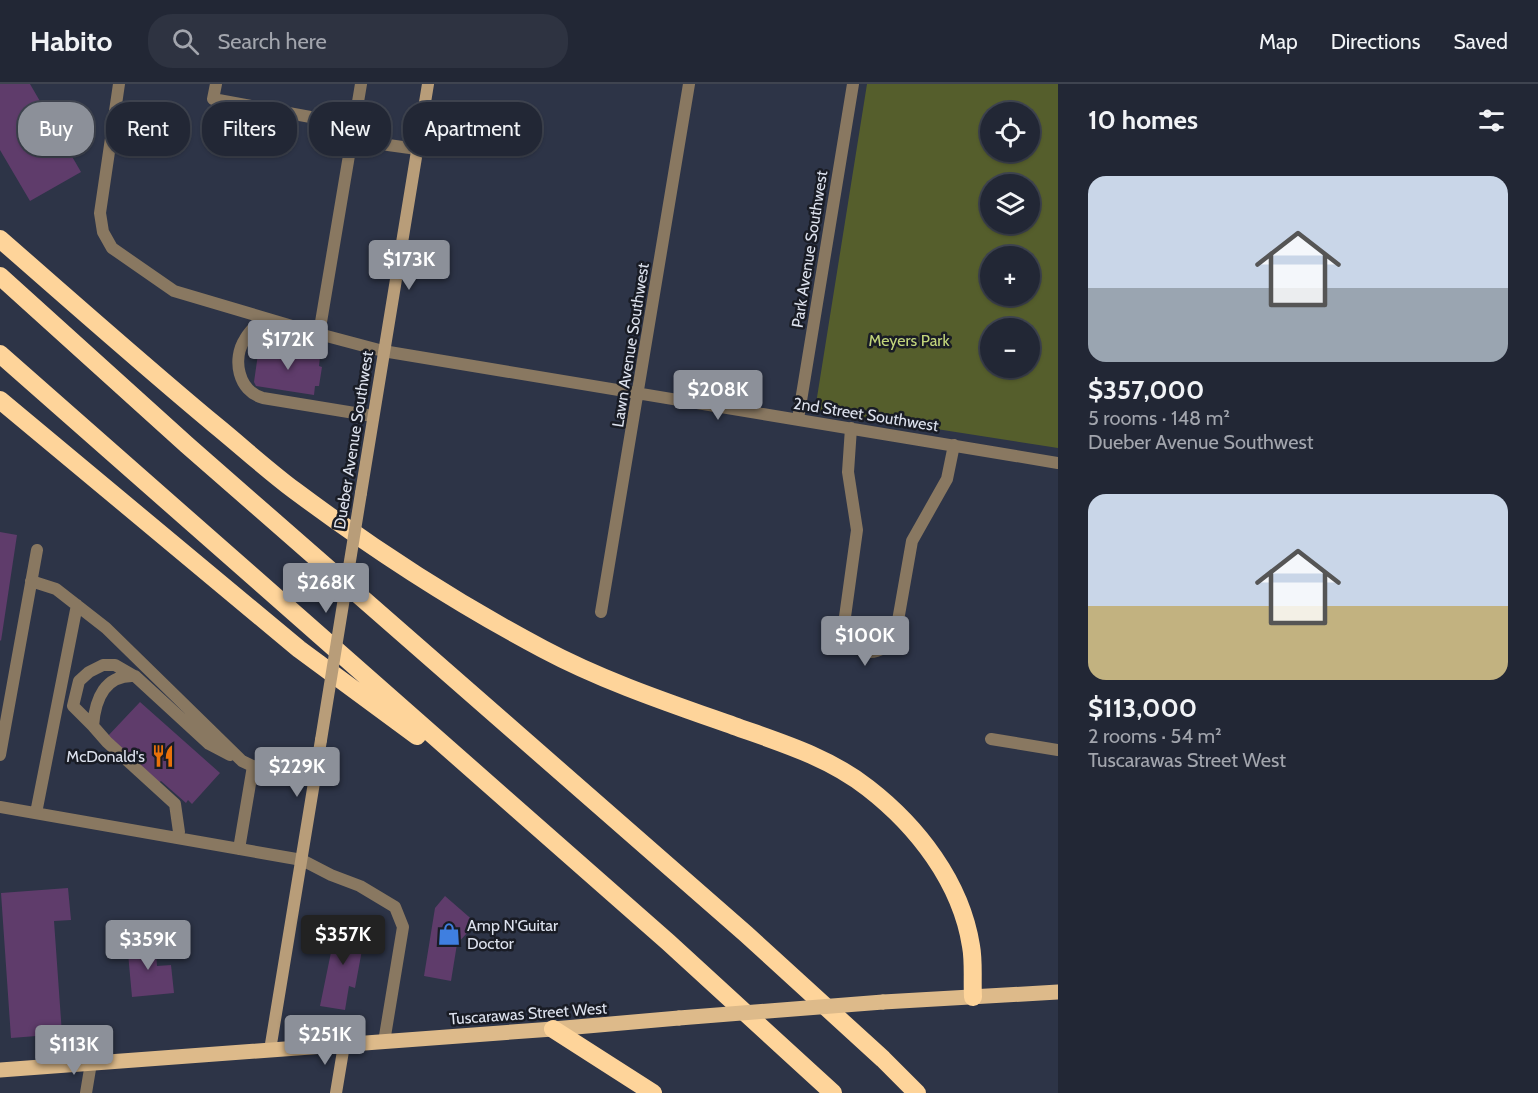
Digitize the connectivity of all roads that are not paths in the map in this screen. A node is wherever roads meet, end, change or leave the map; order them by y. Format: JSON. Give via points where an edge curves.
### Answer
{"nodes":[{"id":1,"x":119,"y":84,"type":"edge"},
{"id":2,"x":216,"y":84,"type":"edge"},
{"id":3,"x":360,"y":84,"type":"edge"},
{"id":4,"x":428,"y":84,"type":"edge"},
{"id":5,"x":689,"y":84,"type":"edge"},
{"id":6,"x":853,"y":84,"type":"edge"},
{"id":7,"x":357,"y":102,"type":"edge"},
{"id":8,"x":425,"y":102,"type":"edge"},
{"id":9,"x":309,"y":117,"type":"edge"},
{"id":10,"x":349,"y":156,"type":"edge"},
{"id":11,"x":416,"y":156,"type":"edge"},
{"id":12,"x":0,"y":239,"type":"edge"},
{"id":13,"x":0,"y":276,"type":"edge"},
{"id":14,"x":264,"y":318,"type":"junction"},
{"id":15,"x":319,"y":334,"type":"junction"},
{"id":16,"x":383,"y":351,"type":"junction"},
{"id":17,"x":0,"y":354,"type":"edge"},
{"id":18,"x":639,"y":393,"type":"junction"},
{"id":19,"x":0,"y":400,"type":"edge"},
{"id":20,"x":373,"y":416,"type":"junction"},
{"id":21,"x":798,"y":419,"type":"junction"},
{"id":22,"x":851,"y":428,"type":"junction"},
{"id":23,"x":954,"y":445,"type":"junction"},
{"id":24,"x":1058,"y":463,"type":"edge"},
{"id":25,"x":37,"y":550,"type":"dead end"},
{"id":26,"x":32,"y":581,"type":"junction"},
{"id":27,"x":77,"y":605,"type":"junction"},
{"id":28,"x":601,"y":612,"type":"dead end"},
{"id":29,"x":135,"y":676,"type":"junction"},
{"id":30,"x":93,"y":726,"type":"junction"},
{"id":31,"x":991,"y":739,"type":"dead end"},
{"id":32,"x":1058,"y":750,"type":"edge"},
{"id":33,"x":0,"y":755,"type":"edge"},
{"id":34,"x":248,"y":764,"type":"junction"},
{"id":35,"x":315,"y":778,"type":"junction"},
{"id":36,"x":510,"y":804,"type":"junction"},
{"id":37,"x":0,"y":807,"type":"edge"},
{"id":38,"x":36,"y":813,"type":"junction"},
{"id":39,"x":179,"y":832,"type":"dead end"},
{"id":40,"x":239,"y":849,"type":"junction"},
{"id":41,"x":302,"y":860,"type":"junction"},
{"id":42,"x":1058,"y":992,"type":"edge"},
{"id":43,"x":973,"y":997,"type":"junction"},
{"id":44,"x":553,"y":1029,"type":"junction"},
{"id":45,"x":384,"y":1042,"type":"junction"},
{"id":46,"x":344,"y":1045,"type":"junction"},
{"id":47,"x":270,"y":1050,"type":"junction"},
{"id":48,"x":91,"y":1063,"type":"junction"},
{"id":49,"x":0,"y":1070,"type":"edge"},
{"id":50,"x":86,"y":1093,"type":"edge"},
{"id":51,"x":336,"y":1093,"type":"edge"},
{"id":52,"x":653,"y":1093,"type":"edge"},
{"id":53,"x":833,"y":1093,"type":"edge"},
{"id":54,"x":917,"y":1093,"type":"edge"}],
"edges":[{"from":1,"to":14,"type":"street","name":"2nd Street Southwest","via":[[100,207],[108,243],[174,291]]},
{"from":2,"to":9,"type":"street","via":[[213,99]]},
{"from":3,"to":7,"type":"street"},
{"from":4,"to":8,"type":"street","name":"Dueber Avenue Southwest"},
{"from":5,"to":18,"type":"street","name":"Lawn Avenue Southwest"},
{"from":6,"to":21,"type":"street","name":"Park Avenue Southwest"},
{"from":10,"to":15,"type":"street"},
{"from":11,"to":16,"type":"street","name":"Dueber Avenue Southwest"},
{"from":12,"to":43,"type":"highway","via":[[292,489],[404,568],[547,651],[639,692],[795,748],[866,786],[923,842],[947,879],[962,909],[971,946]]},
{"from":13,"to":54,"type":"highway","via":[[205,461],[746,934]]},
{"from":14,"to":15,"type":"street","name":"2nd Street Southwest"},
{"from":14,"to":20,"type":"street","via":[[246,337],[238,356],[240,374],[249,391],[258,397]]},
{"from":15,"to":16,"type":"street","name":"2nd Street Southwest"},
{"from":16,"to":18,"type":"street","name":"2nd Street Southwest"},
{"from":16,"to":20,"type":"street","name":"Dueber Avenue Southwest"},
{"from":17,"to":36,"type":"highway"},
{"from":18,"to":21,"type":"street","name":"2nd Street Southwest"},
{"from":18,"to":28,"type":"street","name":"Lawn Avenue Southwest"},
{"from":19,"to":36,"type":"highway","via":[[299,649]]},
{"from":20,"to":35,"type":"street","name":"Dueber Avenue Southwest","bridge":true},
{"from":21,"to":22,"type":"street","name":"2nd Street Southwest"},
{"from":22,"to":23,"type":"street","name":"2nd Street Southwest"},
{"from":22,"to":23,"type":"street","via":[[848,472],[857,531],[844,624],[850,642],[866,652],[876,652],[892,642],[912,541],[947,479]]},
{"from":23,"to":24,"type":"street","name":"2nd Street Southwest"},
{"from":25,"to":26,"type":"street"},
{"from":26,"to":27,"type":"street","via":[[56,589]]},
{"from":26,"to":33,"type":"street"},
{"from":27,"to":34,"type":"street"},
{"from":27,"to":38,"type":"street"},
{"from":29,"to":30,"type":"street","via":[[109,682],[94,712]]},
{"from":29,"to":30,"type":"street","via":[[116,665],[104,665],[79,681],[73,706]]},
{"from":29,"to":34,"type":"street","via":[[209,744]]},
{"from":30,"to":39,"type":"street","via":[[175,804]]},
{"from":31,"to":32,"type":"street"},
{"from":34,"to":35,"type":"street","via":[[265,772]]},
{"from":34,"to":40,"type":"street"},
{"from":35,"to":41,"type":"street","name":"Dueber Avenue Southwest"},
{"from":36,"to":53,"type":"highway"},
{"from":37,"to":38,"type":"street"},
{"from":38,"to":40,"type":"street"},
{"from":40,"to":41,"type":"street"},
{"from":41,"to":45,"type":"street","via":[[395,907],[403,927]]},
{"from":41,"to":47,"type":"street","name":"Dueber Avenue Southwest"},
{"from":42,"to":43,"type":"main road","name":"Tuscarawas Street West"},
{"from":43,"to":44,"type":"main road","name":"Tuscarawas Street West","bridge":true},
{"from":44,"to":45,"type":"main road","name":"Tuscarawas Street West"},
{"from":44,"to":52,"type":"highway"},
{"from":45,"to":46,"type":"main road","name":"Tuscarawas Street West"},
{"from":46,"to":47,"type":"main road","name":"Tuscarawas Street West"},
{"from":46,"to":51,"type":"street"},
{"from":47,"to":48,"type":"main road","name":"Tuscarawas Street West"},
{"from":48,"to":49,"type":"main road","name":"Tuscarawas Street West"},
{"from":48,"to":50,"type":"street"}]}
